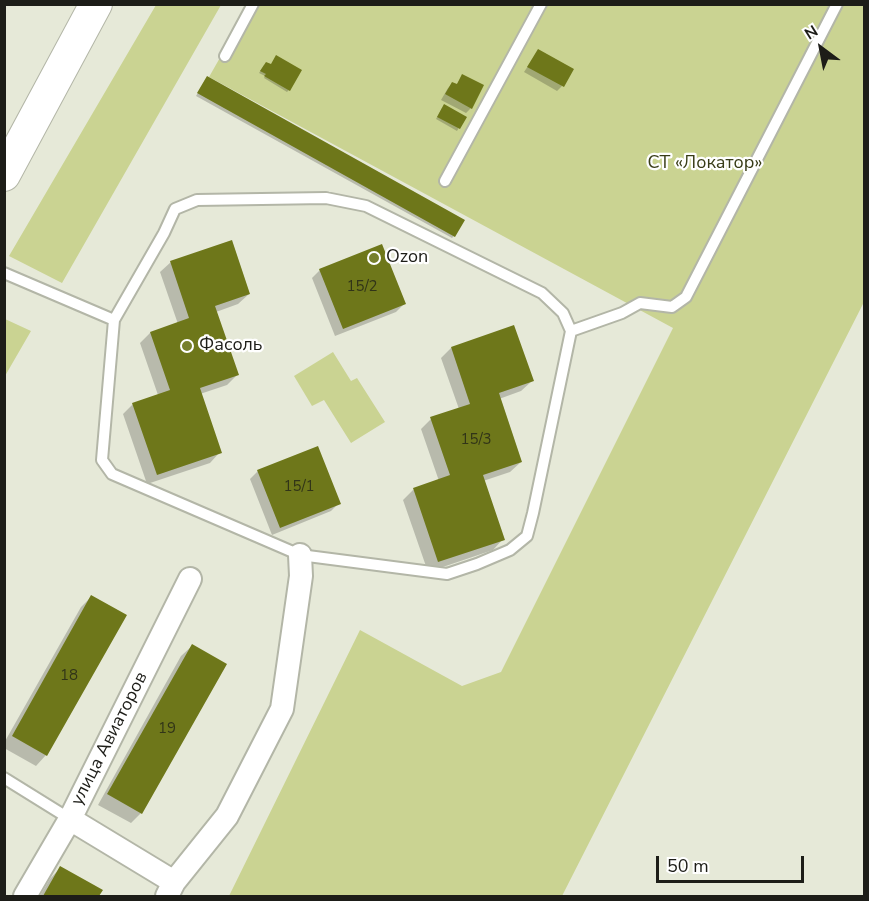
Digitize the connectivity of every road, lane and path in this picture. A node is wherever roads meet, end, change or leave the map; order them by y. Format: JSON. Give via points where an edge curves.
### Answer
{"nodes":[{"id":1,"x":96,"y":4,"type":"edge"},
{"id":2,"x":253,"y":4,"type":"edge"},
{"id":3,"x":541,"y":4,"type":"edge"},
{"id":4,"x":837,"y":4,"type":"edge"},
{"id":5,"x":225,"y":57,"type":"dead end"},
{"id":6,"x":4,"y":175,"type":"edge"},
{"id":7,"x":445,"y":181,"type":"dead end"},
{"id":8,"x":4,"y":273,"type":"edge"},
{"id":9,"x":114,"y":320,"type":"junction"},
{"id":10,"x":571,"y":331,"type":"junction"},
{"id":11,"x":300,"y":555,"type":"junction"},
{"id":12,"x":190,"y":579,"type":"dead end"},
{"id":13,"x":4,"y":778,"type":"edge"},
{"id":14,"x":70,"y":819,"type":"junction"},
{"id":15,"x":171,"y":889,"type":"edge"},
{"id":16,"x":25,"y":897,"type":"edge"}],
"edges":[{"from":1,"to":6,"type":"main road"},
{"from":2,"to":5,"type":"lane"},
{"from":3,"to":7,"type":"lane"},
{"from":4,"to":10,"type":"lane","via":[[686,297],[672,307],[640,303]]},
{"from":8,"to":9,"type":"lane"},
{"from":9,"to":10,"type":"lane","via":[[174,208],[197,200],[326,198],[366,206],[542,294],[563,313]]},
{"from":9,"to":11,"type":"lane","via":[[102,460],[112,474]]},
{"from":10,"to":11,"type":"lane","via":[[526,536],[510,550],[447,574]]},
{"from":11,"to":15,"type":"street","via":[[302,576],[282,709],[227,816]]},
{"from":12,"to":14,"type":"street","name":"улица Авиаторов"},
{"from":13,"to":14,"type":"lane"},
{"from":14,"to":15,"type":"street"},
{"from":14,"to":16,"type":"street","name":"улица Авиаторов"}]}
